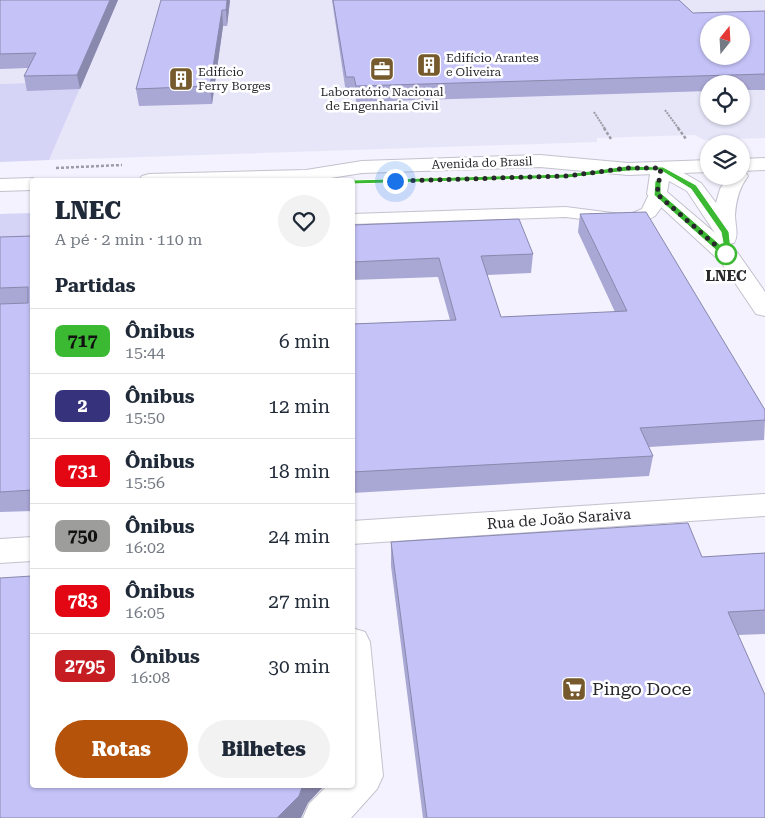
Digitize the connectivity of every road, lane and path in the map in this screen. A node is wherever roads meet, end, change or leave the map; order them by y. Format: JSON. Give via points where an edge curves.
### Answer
{"nodes":[{"id":1,"x":666,"y":110,"type":"dead end"},
{"id":2,"x":594,"y":112,"type":"dead end"},
{"id":3,"x":687,"y":141,"type":"dead end"},
{"id":4,"x":614,"y":144,"type":"dead end"},
{"id":5,"x":750,"y":165,"type":"edge"},
{"id":6,"x":765,"y":165,"type":"edge"},
{"id":7,"x":700,"y":166,"type":"edge"},
{"id":8,"x":628,"y":168,"type":"junction"},
{"id":9,"x":661,"y":168,"type":"junction"},
{"id":10,"x":750,"y":170,"type":"edge"},
{"id":11,"x":306,"y":178,"type":"edge"},
{"id":12,"x":355,"y":182,"type":"edge"},
{"id":13,"x":30,"y":184,"type":"edge"},
{"id":14,"x":0,"y":185,"type":"edge"},
{"id":15,"x":733,"y":185,"type":"edge"},
{"id":16,"x":657,"y":194,"type":"junction"},
{"id":17,"x":355,"y":219,"type":"edge"},
{"id":18,"x":725,"y":232,"type":"junction"},
{"id":19,"x":729,"y":257,"type":"junction"},
{"id":20,"x":765,"y":309,"type":"edge"},
{"id":21,"x":765,"y":505,"type":"edge"},
{"id":22,"x":355,"y":533,"type":"edge"},
{"id":23,"x":30,"y":549,"type":"edge"},
{"id":24,"x":0,"y":551,"type":"edge"},
{"id":25,"x":355,"y":679,"type":"edge"},
{"id":26,"x":355,"y":785,"type":"edge"},
{"id":27,"x":352,"y":788,"type":"edge"},
{"id":28,"x":324,"y":818,"type":"edge"}],
"edges":[{"from":1,"to":3,"type":"path"},
{"from":2,"to":4,"type":"path"},
{"from":5,"to":6,"type":"street"},
{"from":6,"to":10,"type":"street"},
{"from":7,"to":9,"type":"street","name":"Avenida do Brasil"},
{"from":8,"to":9,"type":"street","name":"Avenida do Brasil"},
{"from":8,"to":11,"type":"street","name":"Avenida do Brasil","via":[[540,161],[362,167]]},
{"from":8,"to":12,"type":"street","name":"Avenida do Brasil","via":[[567,176]]},
{"from":9,"to":16,"type":"street"},
{"from":9,"to":18,"type":"street","via":[[694,187]]},
{"from":13,"to":14,"type":"street"},
{"from":15,"to":18,"type":"street","via":[[729,191]]},
{"from":16,"to":17,"type":"lane","via":[[655,207],[650,212],[628,220],[566,212]]},
{"from":16,"to":19,"type":"street"},
{"from":18,"to":19,"type":"street"},
{"from":19,"to":20,"type":"street"},
{"from":21,"to":22,"type":"street","name":"Rua de João Saraiva"},
{"from":23,"to":24,"type":"street"},
{"from":25,"to":26,"type":"street","via":[[363,776]]},
{"from":27,"to":28,"type":"street"}]}
